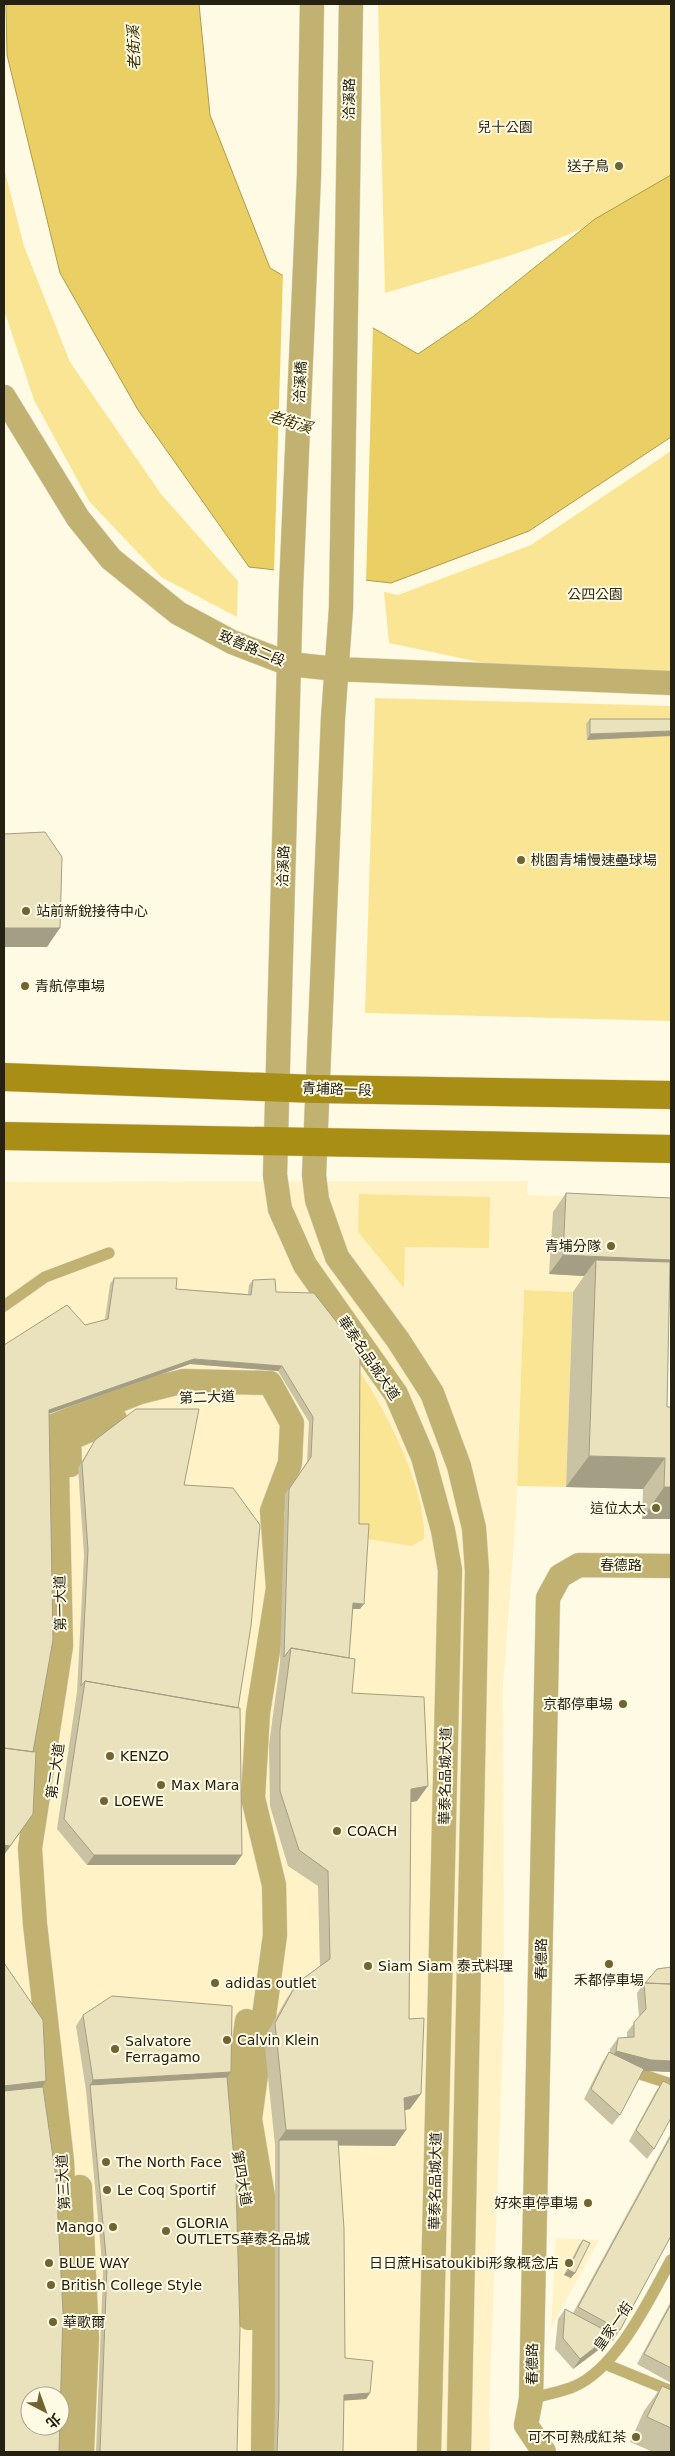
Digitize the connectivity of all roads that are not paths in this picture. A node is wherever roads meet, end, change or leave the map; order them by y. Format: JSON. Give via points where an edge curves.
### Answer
{"nodes":[{"id":1,"x":312,"y":4,"type":"edge"},
{"id":2,"x":351,"y":4,"type":"edge"},
{"id":3,"x":4,"y":397,"type":"edge"},
{"id":4,"x":291,"y":589,"type":"joint"},
{"id":5,"x":289,"y":664,"type":"junction"},
{"id":6,"x":336,"y":669,"type":"junction"},
{"id":7,"x":671,"y":683,"type":"edge"},
{"id":8,"x":4,"y":1076,"type":"edge"},
{"id":9,"x":277,"y":1087,"type":"junction"},
{"id":10,"x":316,"y":1089,"type":"junction"},
{"id":11,"x":671,"y":1095,"type":"edge"},
{"id":12,"x":4,"y":1136,"type":"edge"},
{"id":13,"x":275,"y":1142,"type":"junction"},
{"id":14,"x":315,"y":1143,"type":"junction"},
{"id":15,"x":671,"y":1149,"type":"edge"},
{"id":16,"x":109,"y":1253,"type":"dead end"},
{"id":17,"x":4,"y":1306,"type":"edge"},
{"id":18,"x":184,"y":1381,"type":"joint"},
{"id":19,"x":671,"y":1566,"type":"edge"},
{"id":20,"x":42,"y":1918,"type":"junction"},
{"id":21,"x":267,"y":1935,"type":"junction"},
{"id":22,"x":626,"y":2070,"type":"edge"},
{"id":23,"x":671,"y":2084,"type":"edge"},
{"id":24,"x":671,"y":2260,"type":"edge"},
{"id":25,"x":605,"y":2364,"type":"junction"},
{"id":26,"x":671,"y":2391,"type":"edge"},
{"id":27,"x":531,"y":2399,"type":"junction"},
{"id":28,"x":66,"y":2452,"type":"edge"},
{"id":29,"x":82,"y":2452,"type":"edge"},
{"id":30,"x":248,"y":2452,"type":"edge"},
{"id":31,"x":263,"y":2452,"type":"edge"},
{"id":32,"x":429,"y":2452,"type":"edge"},
{"id":33,"x":459,"y":2452,"type":"edge"},
{"id":34,"x":544,"y":2452,"type":"edge"}],
"edges":[{"from":1,"to":4,"type":"street","name":"洽溪橋","via":[[309,175]]},
{"from":2,"to":6,"type":"street","name":"洽溪路","via":[[341,608]]},
{"from":3,"to":5,"type":"street","name":"致善路二段","via":[[78,518],[111,559],[178,613],[232,642]]},
{"from":4,"to":5,"type":"street","name":"洽溪路"},
{"from":5,"to":6,"type":"street","name":"致善路二段"},
{"from":5,"to":9,"type":"street","name":"洽溪路"},
{"from":6,"to":7,"type":"street","name":"致善路二段"},
{"from":6,"to":10,"type":"street"},
{"from":8,"to":9,"type":"main road","name":"青埔路一段"},
{"from":9,"to":10,"type":"main road","name":"青埔路一段"},
{"from":9,"to":13,"type":"street","name":"洽溪路"},
{"from":10,"to":11,"type":"main road","name":"青埔路一段"},
{"from":10,"to":14,"type":"street"},
{"from":12,"to":13,"type":"main road"},
{"from":13,"to":14,"type":"main road"},
{"from":13,"to":32,"type":"street","name":"華泰名品城大道","via":[[280,1209],[304,1265],[396,1394],[423,1457],[450,1570]]},
{"from":14,"to":15,"type":"main road"},
{"from":14,"to":33,"type":"street","name":"華泰名品城大道","via":[[317,1200],[337,1257],[432,1393],[460,1466],[474,1528],[477,1571]]},
{"from":16,"to":17,"type":"lane","via":[[45,1276]]},
{"from":18,"to":20,"type":"street","name":"第一大道","via":[[140,1392],[56,1425],[60,1646],[30,1848]]},
{"from":18,"to":21,"type":"street","name":"第二大道","via":[[270,1383],[292,1423],[290,1463],[272,1511],[278,1588],[258,1712],[253,1798],[273,1880]]},
{"from":19,"to":27,"type":"street","name":"春德路","via":[[579,1565],[560,1576],[548,1598]]},
{"from":20,"to":21,"type":"street","name":"第二大道","via":[[45,1835],[74,1638],[69,1439],[143,1407],[182,1395],[261,1397],[277,1427],[275,1458],[259,1512],[265,1592],[245,1717],[241,1803]]},
{"from":20,"to":28,"type":"street","name":"第三大道","via":[[62,2161],[70,2336]]},
{"from":20,"to":29,"type":"street","name":"第三大道","via":[[60,2001],[78,2157],[87,2338]]},
{"from":21,"to":30,"type":"street","name":"第四大道","via":[[232,2123],[249,2217]]},
{"from":21,"to":31,"type":"street","name":"第四大道","via":[[250,2119],[266,2214]]},
{"from":22,"to":23,"type":"lane"},
{"from":24,"to":25,"type":"lane","name":"皇家一街","via":[[638,2319]]},
{"from":25,"to":26,"type":"lane"},
{"from":25,"to":27,"type":"lane","name":"皇家一街","via":[[576,2386]]},
{"from":27,"to":34,"type":"street","name":"春德路","via":[[526,2425]]}]}
